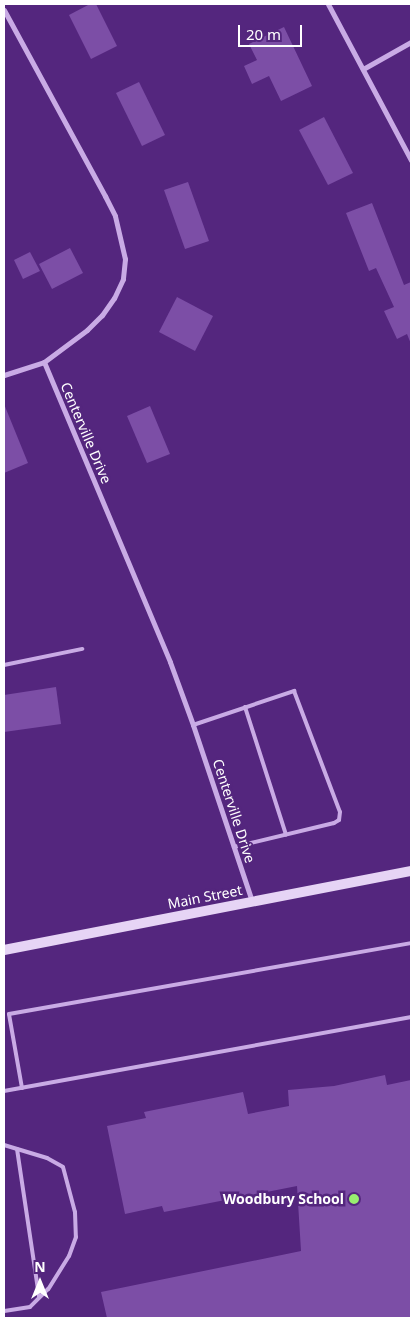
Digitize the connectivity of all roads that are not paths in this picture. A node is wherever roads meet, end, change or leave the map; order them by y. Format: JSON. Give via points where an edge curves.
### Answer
{"nodes":[{"id":1,"x":328,"y":4,"type":"edge"},
{"id":2,"x":4,"y":10,"type":"edge"},
{"id":3,"x":411,"y":42,"type":"edge"},
{"id":4,"x":363,"y":69,"type":"junction"},
{"id":5,"x":411,"y":160,"type":"edge"},
{"id":6,"x":44,"y":362,"type":"junction"},
{"id":7,"x":4,"y":376,"type":"edge"},
{"id":8,"x":82,"y":649,"type":"dead end"},
{"id":9,"x":4,"y":664,"type":"edge"},
{"id":10,"x":245,"y":708,"type":"junction"},
{"id":11,"x":193,"y":725,"type":"junction"},
{"id":12,"x":286,"y":835,"type":"junction"},
{"id":13,"x":234,"y":847,"type":"junction"},
{"id":14,"x":411,"y":872,"type":"edge"},
{"id":15,"x":252,"y":901,"type":"junction"},
{"id":16,"x":411,"y":942,"type":"edge"},
{"id":17,"x":4,"y":950,"type":"edge"},
{"id":18,"x":411,"y":1018,"type":"edge"},
{"id":19,"x":22,"y":1088,"type":"junction"},
{"id":20,"x":4,"y":1092,"type":"edge"},
{"id":21,"x":4,"y":1145,"type":"edge"},
{"id":22,"x":17,"y":1149,"type":"junction"},
{"id":23,"x":39,"y":1297,"type":"junction"},
{"id":24,"x":4,"y":1311,"type":"edge"}],
"edges":[{"from":1,"to":4,"type":"street"},
{"from":2,"to":6,"type":"street","via":[[115,216],[125,259],[122,278],[106,309],[87,330]]},
{"from":3,"to":4,"type":"street"},
{"from":4,"to":5,"type":"street"},
{"from":6,"to":7,"type":"street"},
{"from":6,"to":11,"type":"street","name":"Centerville Drive"},
{"from":8,"to":9,"type":"lane"},
{"from":10,"to":11,"type":"lane"},
{"from":10,"to":12,"type":"lane"},
{"from":10,"to":12,"type":"lane","via":[[294,691],[340,812],[339,820],[334,823]]},
{"from":11,"to":13,"type":"street","name":"Centerville Drive"},
{"from":12,"to":13,"type":"lane"},
{"from":13,"to":15,"type":"street","name":"Centerville Drive"},
{"from":14,"to":15,"type":"main road","name":"Main Street"},
{"from":15,"to":17,"type":"main road","name":"Main Street"},
{"from":16,"to":19,"type":"lane","via":[[9,1014]]},
{"from":18,"to":19,"type":"lane"},
{"from":19,"to":20,"type":"lane"},
{"from":21,"to":22,"type":"lane"},
{"from":22,"to":23,"type":"lane"},
{"from":22,"to":23,"type":"lane","via":[[47,1158],[63,1167],[75,1212],[76,1237],[69,1256],[48,1289]]},
{"from":23,"to":24,"type":"lane","via":[[30,1307]]}]}
